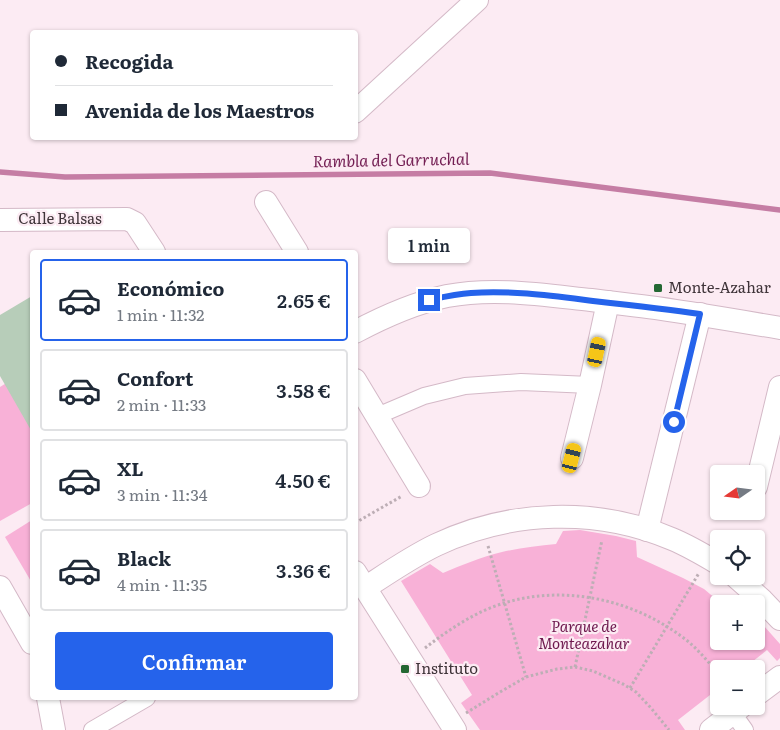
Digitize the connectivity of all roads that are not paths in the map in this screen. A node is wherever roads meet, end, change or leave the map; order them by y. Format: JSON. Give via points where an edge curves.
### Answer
{"nodes":[{"id":1,"x":477,"y":0,"type":"edge"},
{"id":2,"x":358,"y":109,"type":"edge"},
{"id":3,"x":266,"y":202,"type":"dead end"},
{"id":4,"x":0,"y":220,"type":"edge"},
{"id":5,"x":153,"y":250,"type":"edge"},
{"id":6,"x":296,"y":250,"type":"edge"},
{"id":7,"x":608,"y":302,"type":"junction"},
{"id":8,"x":700,"y":314,"type":"junction"},
{"id":9,"x":780,"y":328,"type":"edge"},
{"id":10,"x":358,"y":330,"type":"edge"},
{"id":11,"x":358,"y":385,"type":"edge"},
{"id":12,"x":590,"y":386,"type":"junction"},
{"id":13,"x":780,"y":387,"type":"edge"},
{"id":14,"x":377,"y":416,"type":"junction"},
{"id":15,"x":774,"y":437,"type":"edge"},
{"id":16,"x":572,"y":458,"type":"dead end"},
{"id":17,"x":764,"y":465,"type":"edge"},
{"id":18,"x":419,"y":486,"type":"road end"},
{"id":19,"x":647,"y":530,"type":"junction"},
{"id":20,"x":710,"y":559,"type":"edge"},
{"id":21,"x":358,"y":577,"type":"edge"},
{"id":22,"x":745,"y":585,"type":"edge"},
{"id":23,"x":0,"y":587,"type":"edge"},
{"id":24,"x":780,"y":619,"type":"edge"},
{"id":25,"x":30,"y":640,"type":"edge"},
{"id":26,"x":780,"y":676,"type":"edge"},
{"id":27,"x":765,"y":688,"type":"edge"},
{"id":28,"x":48,"y":700,"type":"edge"},
{"id":29,"x":144,"y":700,"type":"edge"},
{"id":30,"x":740,"y":716,"type":"edge"},
{"id":31,"x":453,"y":728,"type":"edge"},
{"id":32,"x":54,"y":730,"type":"edge"},
{"id":33,"x":92,"y":730,"type":"edge"},
{"id":34,"x":711,"y":730,"type":"edge"}],
"edges":[{"from":1,"to":2,"type":"street"},
{"from":3,"to":6,"type":"street"},
{"from":4,"to":5,"type":"street","name":"Calle Balsas","via":[[128,219],[135,223]]},
{"from":7,"to":8,"type":"street"},
{"from":7,"to":10,"type":"street","via":[[514,293],[470,293],[411,306]]},
{"from":7,"to":12,"type":"street"},
{"from":8,"to":9,"type":"street"},
{"from":8,"to":19,"type":"street"},
{"from":11,"to":14,"type":"street"},
{"from":12,"to":14,"type":"street","via":[[520,382],[465,386],[424,396]]},
{"from":12,"to":16,"type":"street"},
{"from":13,"to":15,"type":"street"},
{"from":14,"to":18,"type":"street"},
{"from":15,"to":17,"type":"street"},
{"from":19,"to":20,"type":"street"},
{"from":19,"to":21,"type":"street","via":[[594,518],[567,516],[513,520],[460,535],[412,558]]},
{"from":21,"to":31,"type":"street"},
{"from":22,"to":24,"type":"street"},
{"from":23,"to":25,"type":"street"},
{"from":26,"to":27,"type":"street"},
{"from":28,"to":32,"type":"street"},
{"from":29,"to":33,"type":"street"},
{"from":30,"to":34,"type":"street"}]}
